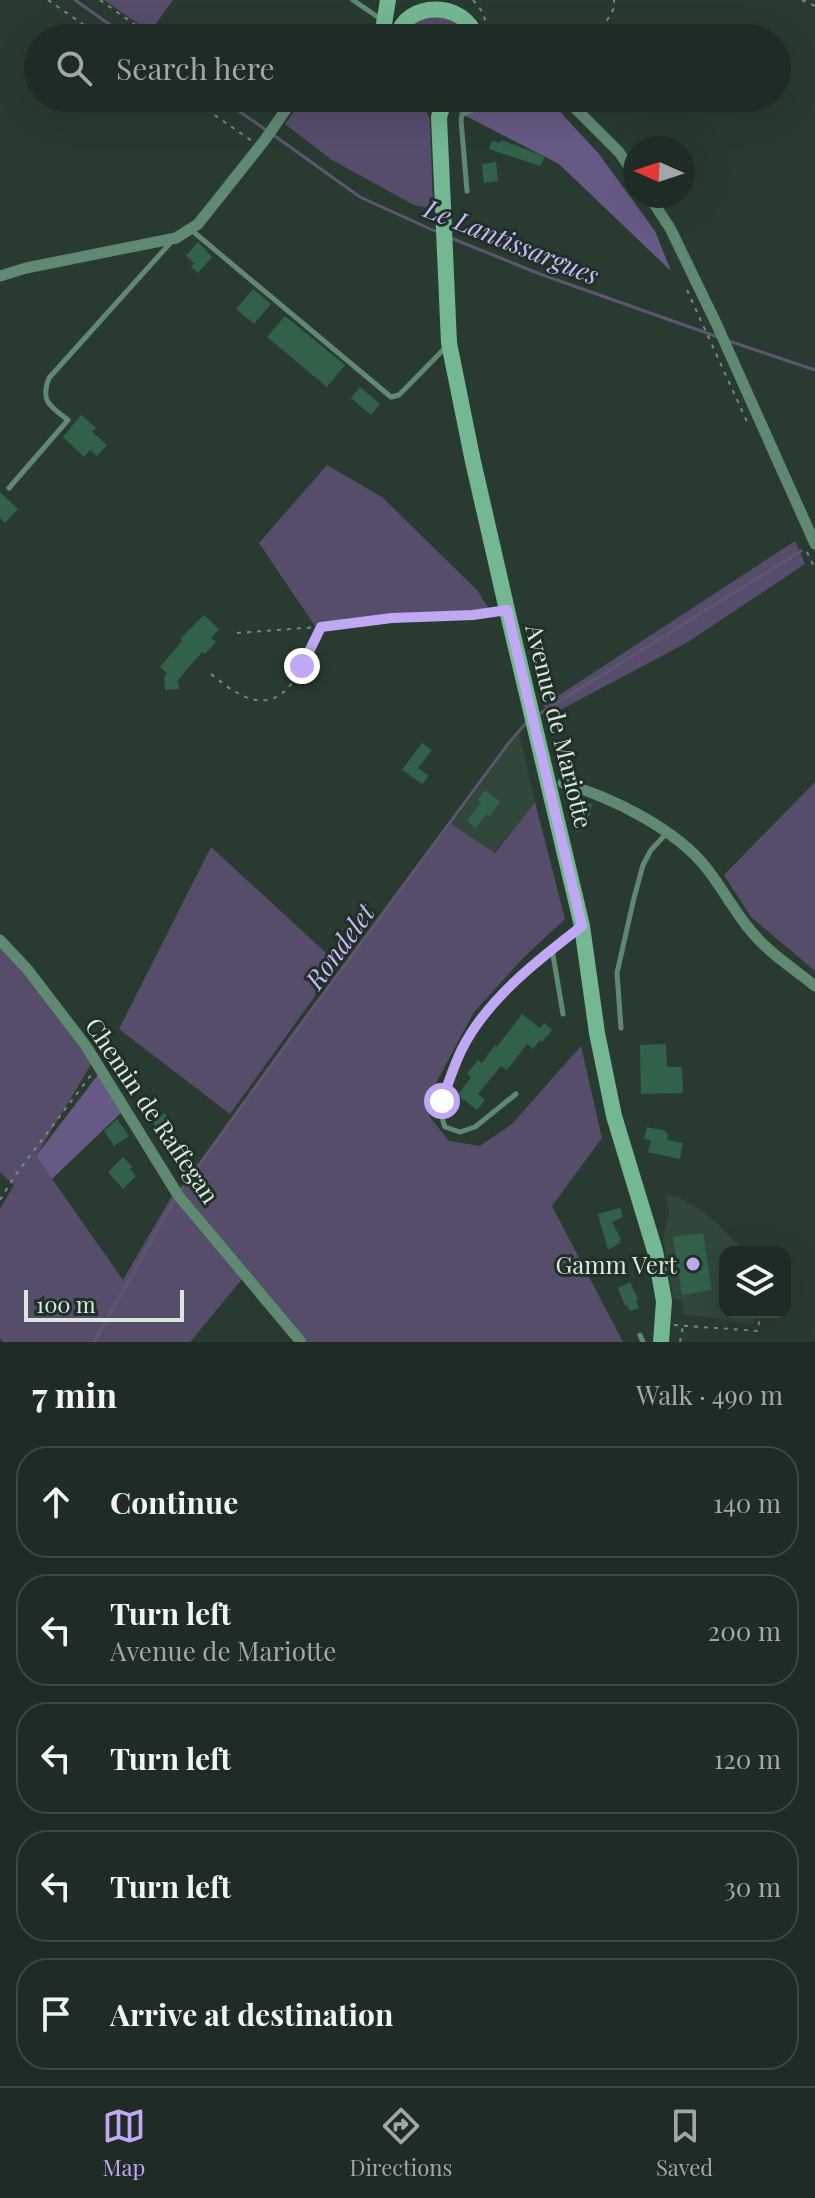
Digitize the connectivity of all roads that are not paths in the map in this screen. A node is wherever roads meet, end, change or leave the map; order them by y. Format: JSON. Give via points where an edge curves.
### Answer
{"nodes":[{"id":1,"x":353,"y":0,"type":"edge"},
{"id":2,"x":389,"y":2,"type":"edge"},
{"id":3,"x":461,"y":2,"type":"edge"},
{"id":4,"x":422,"y":4,"type":"edge"},
{"id":5,"x":380,"y":24,"type":"edge"},
{"id":6,"x":389,"y":24,"type":"edge"},
{"id":7,"x":400,"y":24,"type":"edge"},
{"id":8,"x":473,"y":24,"type":"edge"},
{"id":9,"x":284,"y":112,"type":"edge"},
{"id":10,"x":437,"y":112,"type":"edge"},
{"id":11,"x":441,"y":112,"type":"edge"},
{"id":12,"x":466,"y":112,"type":"edge"},
{"id":13,"x":579,"y":112,"type":"edge"},
{"id":14,"x":439,"y":117,"type":"junction"},
{"id":15,"x":623,"y":158,"type":"edge"},
{"id":16,"x":467,"y":191,"type":"dead end"},
{"id":17,"x":657,"y":208,"type":"edge"},
{"id":18,"x":190,"y":229,"type":"junction"},
{"id":19,"x":176,"y":238,"type":"junction"},
{"id":20,"x":0,"y":276,"type":"edge"},
{"id":21,"x":449,"y":343,"type":"junction"},
{"id":22,"x":9,"y":488,"type":"dead end"},
{"id":23,"x":815,"y":544,"type":"edge"},
{"id":24,"x":563,"y":783,"type":"dead end"},
{"id":25,"x":666,"y":833,"type":"junction"},
{"id":26,"x":582,"y":926,"type":"junction"},
{"id":27,"x":0,"y":940,"type":"edge"},
{"id":28,"x":552,"y":948,"type":"junction"},
{"id":29,"x":815,"y":986,"type":"edge"},
{"id":30,"x":563,"y":1014,"type":"dead end"},
{"id":31,"x":621,"y":1028,"type":"dead end"},
{"id":32,"x":516,"y":1094,"type":"dead end"},
{"id":33,"x":640,"y":1335,"type":"dead end"},
{"id":34,"x":301,"y":1342,"type":"edge"},
{"id":35,"x":643,"y":1342,"type":"edge"},
{"id":36,"x":661,"y":1342,"type":"edge"}],
"edges":[{"from":1,"to":5,"type":"lane"},
{"from":2,"to":4,"type":"main road"},
{"from":2,"to":6,"type":"main road"},
{"from":3,"to":4,"type":"main road"},
{"from":3,"to":8,"type":"main road"},
{"from":4,"to":7,"type":"main road"},
{"from":9,"to":18,"type":"street"},
{"from":10,"to":14,"type":"main road","name":"Avenue de Mariotte"},
{"from":11,"to":14,"type":"main road","name":"Avenue de Mariotte"},
{"from":12,"to":16,"type":"lane","via":[[461,120]]},
{"from":13,"to":15,"type":"street"},
{"from":14,"to":21,"type":"main road","name":"Avenue de Mariotte"},
{"from":17,"to":23,"type":"street","via":[[716,323]]},
{"from":18,"to":19,"type":"street"},
{"from":18,"to":21,"type":"lane","via":[[391,397]]},
{"from":19,"to":20,"type":"street"},
{"from":19,"to":22,"type":"lane","via":[[49,378],[44,391],[48,404],[68,420]]},
{"from":21,"to":26,"type":"main road","name":"Avenue de Mariotte"},
{"from":24,"to":25,"type":"street","via":[[629,810]]},
{"from":25,"to":29,"type":"street","via":[[707,868],[764,945]]},
{"from":25,"to":31,"type":"lane","via":[[643,865],[634,898],[617,973]]},
{"from":26,"to":28,"type":"lane"},
{"from":26,"to":36,"type":"main road","name":"Avenue de Mariotte","via":[[614,1116],[660,1273]]},
{"from":27,"to":34,"type":"street","name":"Chemin de Raffegan","via":[[86,1046],[178,1195]]},
{"from":28,"to":30,"type":"lane"},
{"from":28,"to":32,"type":"lane","via":[[513,983],[463,1048],[440,1116],[445,1127],[460,1132],[475,1127]]},
{"from":33,"to":35,"type":"lane"}]}
